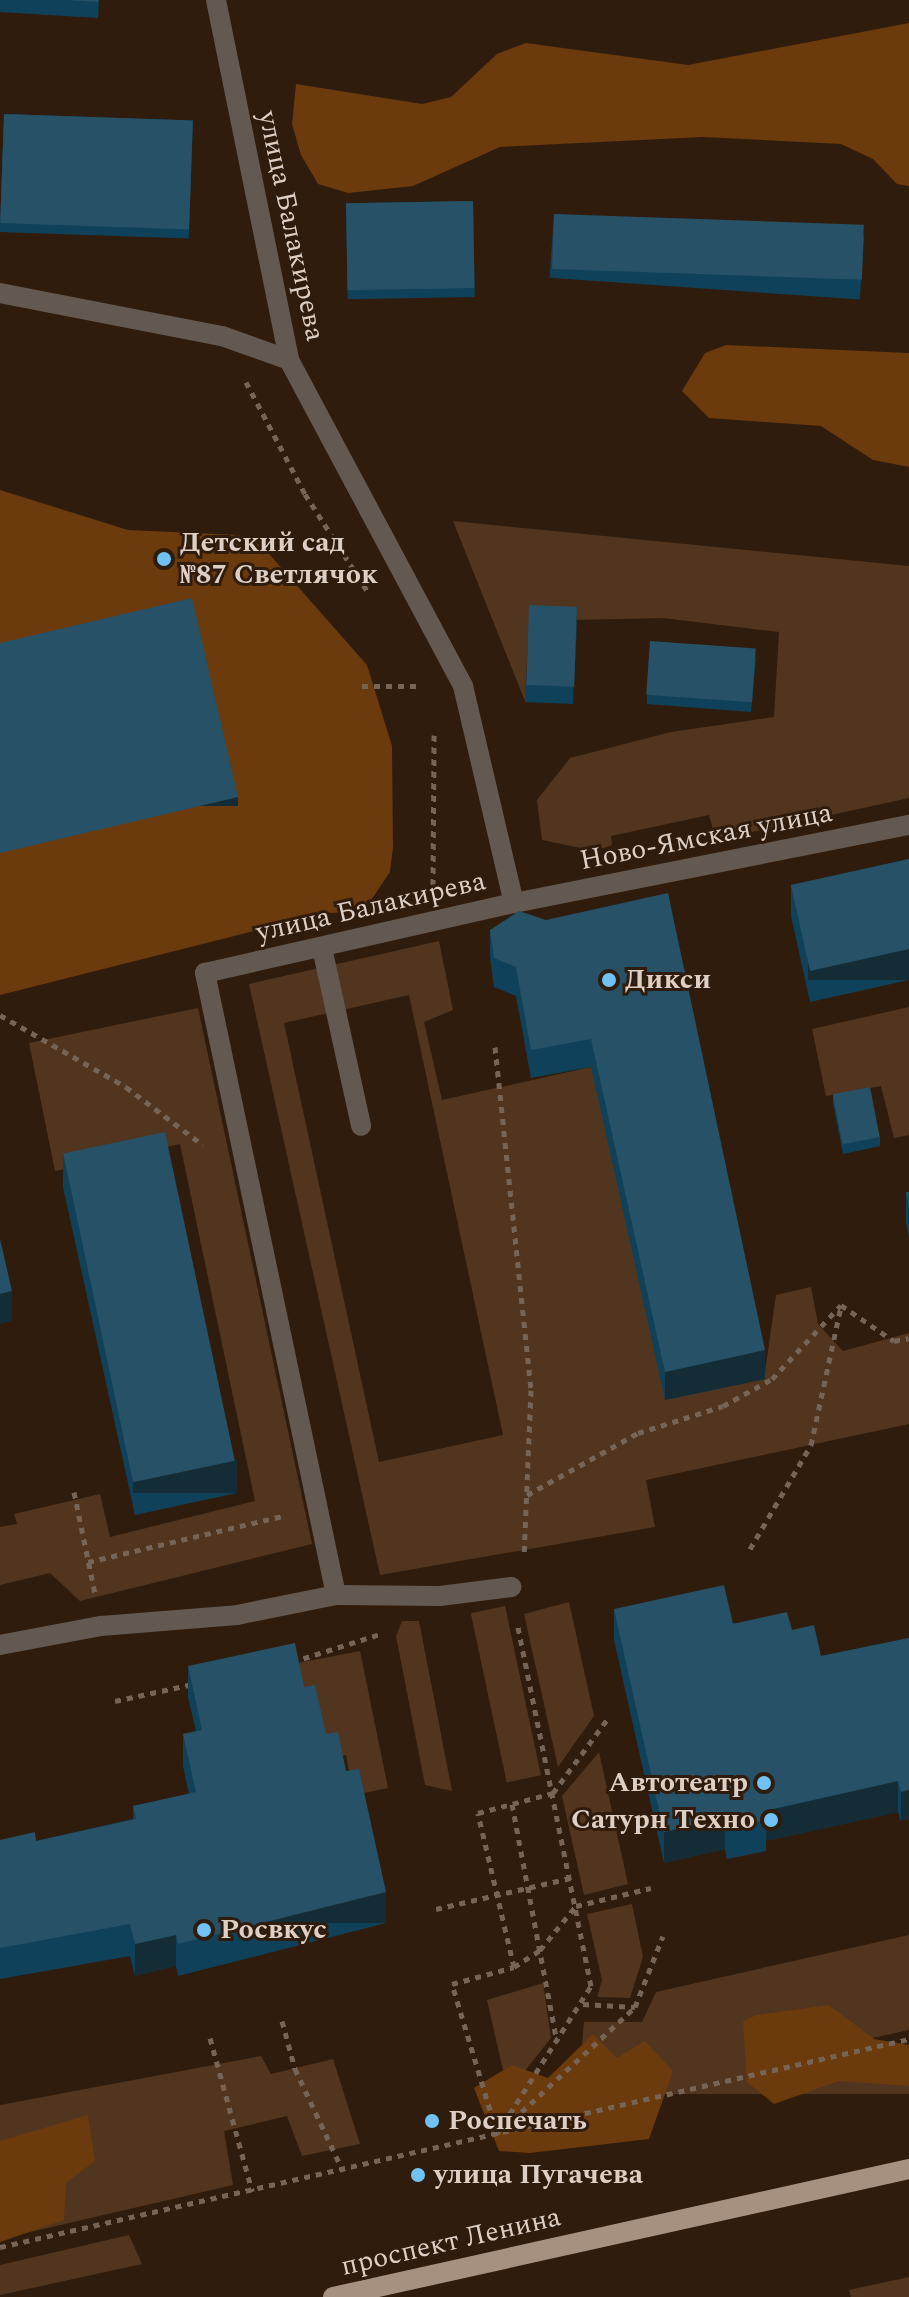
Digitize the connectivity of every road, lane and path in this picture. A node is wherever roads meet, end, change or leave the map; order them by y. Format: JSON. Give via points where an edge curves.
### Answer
{"nodes":[{"id":1,"x":216,"y":0,"type":"edge"},
{"id":2,"x":0,"y":293,"type":"edge"},
{"id":3,"x":289,"y":360,"type":"junction"},
{"id":4,"x":362,"y":686,"type":"dead end"},
{"id":5,"x":463,"y":686,"type":"junction"},
{"id":6,"x":909,"y":825,"type":"edge"},
{"id":7,"x":514,"y":903,"type":"junction"},
{"id":8,"x":322,"y":948,"type":"junction"},
{"id":9,"x":0,"y":1015,"type":"edge"},
{"id":10,"x":495,"y":1047,"type":"dead end"},
{"id":11,"x":361,"y":1126,"type":"dead end"},
{"id":12,"x":249,"y":1179,"type":"junction"},
{"id":13,"x":841,"y":1305,"type":"junction"},
{"id":14,"x":909,"y":1338,"type":"edge"},
{"id":15,"x":74,"y":1492,"type":"dead end"},
{"id":16,"x":526,"y":1496,"type":"junction"},
{"id":17,"x":318,"y":1508,"type":"junction"},
{"id":18,"x":750,"y":1549,"type":"dead end"},
{"id":19,"x":88,"y":1562,"type":"junction"},
{"id":20,"x":511,"y":1587,"type":"joint"},
{"id":21,"x":336,"y":1595,"type":"junction"},
{"id":22,"x":101,"y":1626,"type":"junction"},
{"id":23,"x":518,"y":1626,"type":"dead end"},
{"id":24,"x":380,"y":1634,"type":"dead end"},
{"id":25,"x":0,"y":1645,"type":"edge"},
{"id":26,"x":285,"y":1664,"type":"edge"},
{"id":27,"x":208,"y":1681,"type":"edge"},
{"id":28,"x":115,"y":1701,"type":"dead end"},
{"id":29,"x":609,"y":1717,"type":"dead end"},
{"id":30,"x":553,"y":1793,"type":"junction"},
{"id":31,"x":512,"y":1804,"type":"junction"},
{"id":32,"x":570,"y":1878,"type":"junction"},
{"id":33,"x":528,"y":1887,"type":"junction"},
{"id":34,"x":651,"y":1888,"type":"dead end"},
{"id":35,"x":497,"y":1894,"type":"junction"},
{"id":36,"x":576,"y":1906,"type":"junction"},
{"id":37,"x":436,"y":1909,"type":"dead end"},
{"id":38,"x":663,"y":1936,"type":"dead end"},
{"id":39,"x":540,"y":1950,"type":"junction"},
{"id":40,"x":514,"y":1967,"type":"junction"},
{"id":41,"x":583,"y":2004,"type":"junction"},
{"id":42,"x":635,"y":2007,"type":"junction"},
{"id":43,"x":282,"y":2021,"type":"dead end"},
{"id":44,"x":210,"y":2038,"type":"dead end"},
{"id":45,"x":909,"y":2039,"type":"edge"},
{"id":46,"x":557,"y":2042,"type":"junction"},
{"id":47,"x":497,"y":2134,"type":"junction"},
{"id":48,"x":909,"y":2169,"type":"edge"},
{"id":49,"x":343,"y":2171,"type":"junction"},
{"id":50,"x":252,"y":2191,"type":"junction"},
{"id":51,"x":0,"y":2247,"type":"edge"},
{"id":52,"x":333,"y":2297,"type":"edge"}],
"edges":[{"from":1,"to":3,"type":"street","name":"улица Балакирева"},
{"from":2,"to":3,"type":"street","via":[[222,336]]},
{"from":3,"to":5,"type":"street","name":"улица Балакирева"},
{"from":4,"to":5,"type":"path"},
{"from":5,"to":7,"type":"street","name":"улица Балакирева"},
{"from":6,"to":7,"type":"street","name":"Ново-Ямская улица"},
{"from":7,"to":8,"type":"street","name":"улица Балакирева"},
{"from":8,"to":11,"type":"street"},
{"from":8,"to":12,"type":"street","name":"улица Балакирева","via":[[205,973]]},
{"from":9,"to":12,"type":"path","via":[[126,1087]]},
{"from":10,"to":16,"type":"path","via":[[531,1390]]},
{"from":12,"to":17,"type":"street","name":"улица Балакирева"},
{"from":13,"to":14,"type":"path","via":[[894,1341]]},
{"from":13,"to":16,"type":"path","via":[[772,1379],[723,1406],[638,1433]]},
{"from":13,"to":18,"type":"path","via":[[811,1445]]},
{"from":15,"to":19,"type":"path"},
{"from":16,"to":20,"type":"path","via":[[523,1564]]},
{"from":17,"to":19,"type":"path"},
{"from":17,"to":21,"type":"street","name":"улица Балакирева"},
{"from":19,"to":22,"type":"path"},
{"from":20,"to":21,"type":"street","via":[[440,1596]]},
{"from":21,"to":22,"type":"street","via":[[237,1615]]},
{"from":22,"to":25,"type":"street"},
{"from":23,"to":30,"type":"path"},
{"from":24,"to":26,"type":"path"},
{"from":27,"to":28,"type":"path"},
{"from":29,"to":30,"type":"path"},
{"from":30,"to":31,"type":"path"},
{"from":30,"to":32,"type":"path"},
{"from":31,"to":33,"type":"path"},
{"from":31,"to":35,"type":"path","via":[[478,1813]]},
{"from":32,"to":33,"type":"path"},
{"from":32,"to":36,"type":"path"},
{"from":33,"to":35,"type":"path"},
{"from":33,"to":39,"type":"path"},
{"from":34,"to":36,"type":"path"},
{"from":35,"to":37,"type":"path"},
{"from":35,"to":40,"type":"path"},
{"from":36,"to":39,"type":"path"},
{"from":36,"to":41,"type":"path","via":[[591,1986]]},
{"from":38,"to":42,"type":"path"},
{"from":39,"to":40,"type":"path"},
{"from":39,"to":46,"type":"path"},
{"from":40,"to":47,"type":"path","via":[[452,1984]]},
{"from":41,"to":42,"type":"path"},
{"from":41,"to":46,"type":"path"},
{"from":42,"to":47,"type":"path"},
{"from":43,"to":49,"type":"path","via":[[295,2069]]},
{"from":44,"to":50,"type":"path"},
{"from":45,"to":47,"type":"path"},
{"from":46,"to":47,"type":"path"},
{"from":47,"to":49,"type":"path"},
{"from":48,"to":52,"type":"main road","name":"проспект Ленина"},
{"from":49,"to":50,"type":"path"},
{"from":50,"to":51,"type":"path"}]}
